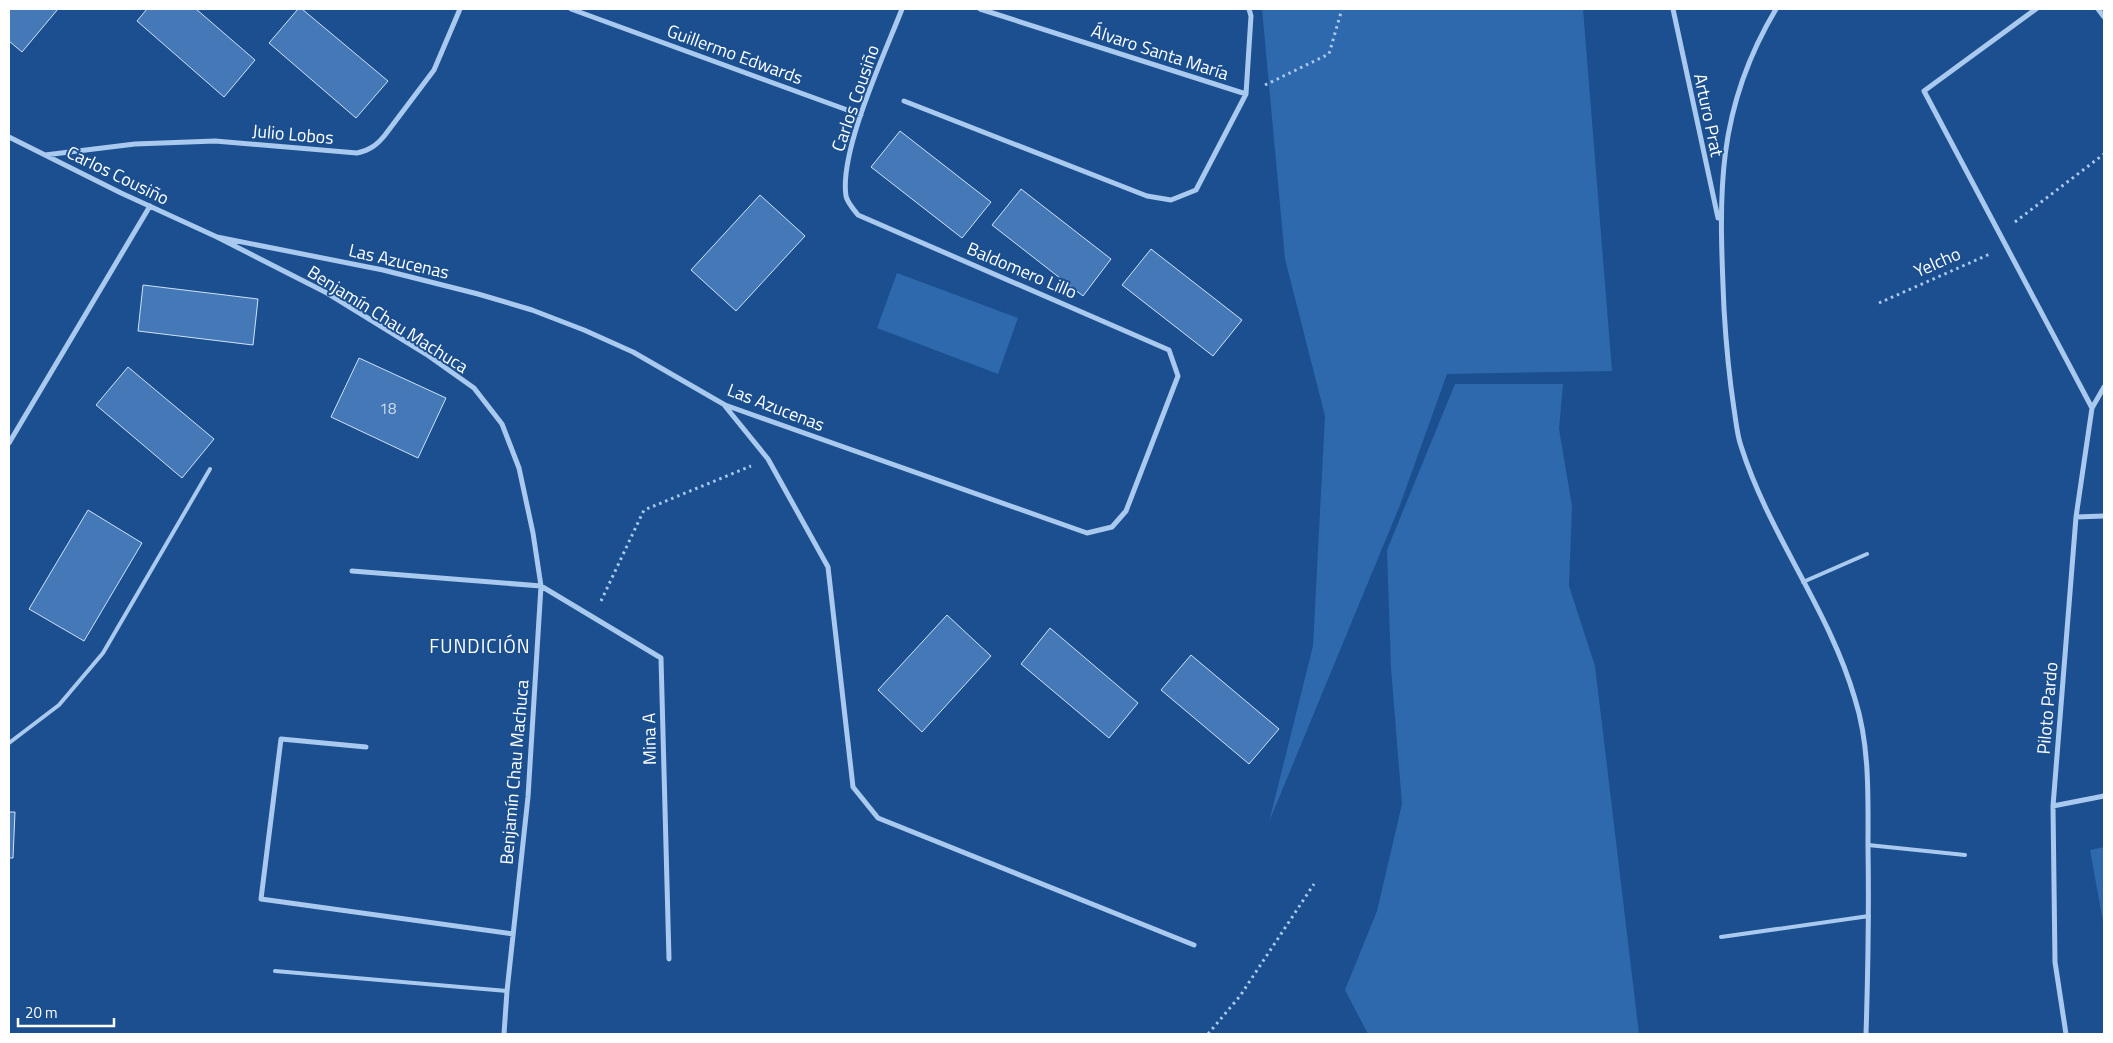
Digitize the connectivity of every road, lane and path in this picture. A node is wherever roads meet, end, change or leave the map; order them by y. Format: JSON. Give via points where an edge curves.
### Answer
{"nodes":[{"id":1,"x":460,"y":9,"type":"edge"},
{"id":2,"x":571,"y":9,"type":"edge"},
{"id":3,"x":902,"y":9,"type":"edge"},
{"id":4,"x":980,"y":9,"type":"edge"},
{"id":5,"x":1249,"y":9,"type":"edge"},
{"id":6,"x":1342,"y":9,"type":"edge"},
{"id":7,"x":1673,"y":9,"type":"edge"},
{"id":8,"x":1776,"y":9,"type":"edge"},
{"id":9,"x":2036,"y":9,"type":"edge"},
{"id":10,"x":2098,"y":9,"type":"edge"},
{"id":11,"x":2104,"y":17,"type":"edge"},
{"id":12,"x":1246,"y":94,"type":"junction"},
{"id":13,"x":904,"y":101,"type":"dead end"},
{"id":14,"x":861,"y":115,"type":"junction"},
{"id":15,"x":9,"y":137,"type":"edge"},
{"id":16,"x":2104,"y":154,"type":"edge"},
{"id":17,"x":45,"y":156,"type":"junction"},
{"id":18,"x":846,"y":198,"type":"joint"},
{"id":19,"x":150,"y":206,"type":"junction"},
{"id":20,"x":1720,"y":226,"type":"junction"},
{"id":21,"x":1999,"y":234,"type":"junction"},
{"id":22,"x":217,"y":237,"type":"junction"},
{"id":23,"x":2006,"y":247,"type":"junction"},
{"id":24,"x":1879,"y":303,"type":"dead end"},
{"id":25,"x":1178,"y":376,"type":"joint"},
{"id":26,"x":2104,"y":387,"type":"edge"},
{"id":27,"x":725,"y":405,"type":"junction"},
{"id":28,"x":2092,"y":408,"type":"junction"},
{"id":29,"x":9,"y":443,"type":"edge"},
{"id":30,"x":768,"y":459,"type":"junction"},
{"id":31,"x":210,"y":468,"type":"dead end"},
{"id":32,"x":2104,"y":516,"type":"edge"},
{"id":33,"x":2076,"y":517,"type":"junction"},
{"id":34,"x":1867,"y":554,"type":"dead end"},
{"id":35,"x":352,"y":571,"type":"dead end"},
{"id":36,"x":611,"y":582,"type":"dead end"},
{"id":37,"x":1803,"y":582,"type":"junction"},
{"id":38,"x":541,"y":586,"type":"junction"},
{"id":39,"x":9,"y":743,"type":"edge"},
{"id":40,"x":366,"y":747,"type":"dead end"},
{"id":41,"x":2104,"y":796,"type":"edge"},
{"id":42,"x":2053,"y":806,"type":"junction"},
{"id":43,"x":1868,"y":845,"type":"junction"},
{"id":44,"x":1965,"y":855,"type":"dead end"},
{"id":45,"x":1314,"y":884,"type":"dead end"},
{"id":46,"x":1869,"y":916,"type":"junction"},
{"id":47,"x":513,"y":934,"type":"junction"},
{"id":48,"x":1721,"y":937,"type":"dead end"},
{"id":49,"x":1194,"y":945,"type":"dead end"},
{"id":50,"x":669,"y":959,"type":"dead end"},
{"id":51,"x":275,"y":971,"type":"dead end"},
{"id":52,"x":506,"y":990,"type":"junction"},
{"id":53,"x":504,"y":1034,"type":"edge"},
{"id":54,"x":1208,"y":1034,"type":"edge"},
{"id":55,"x":1866,"y":1034,"type":"edge"},
{"id":56,"x":2066,"y":1034,"type":"edge"}],
"edges":[{"from":1,"to":17,"type":"street","name":"Julio Lobos","via":[[429,78],[381,140],[368,151],[357,153],[215,141],[136,144]]},
{"from":2,"to":14,"type":"street","name":"Guillermo Edwards"},
{"from":3,"to":14,"type":"street","name":"Carlos Cousiño"},
{"from":4,"to":12,"type":"street","name":"Álvaro Santa María"},
{"from":5,"to":12,"type":"street"},
{"from":6,"to":12,"type":"path","via":[[1329,54]]},
{"from":7,"to":20,"type":"street","name":"Arturo Prat"},
{"from":8,"to":20,"type":"street","via":[[1754,52],[1732,112],[1724,148]]},
{"from":9,"to":21,"type":"street","via":[[1924,92]]},
{"from":10,"to":11,"type":"street"},
{"from":12,"to":13,"type":"street","via":[[1196,190],[1171,200],[1147,196]]},
{"from":14,"to":18,"type":"street","name":"Carlos Cousiño","via":[[845,169]]},
{"from":15,"to":17,"type":"street","name":"Carlos Cousiño"},
{"from":16,"to":21,"type":"path"},
{"from":17,"to":19,"type":"street","name":"Carlos Cousiño"},
{"from":18,"to":25,"type":"street","name":"Baldomero Lillo","via":[[858,215],[1169,350]]},
{"from":19,"to":22,"type":"street","name":"Carlos Cousiño"},
{"from":19,"to":29,"type":"street"},
{"from":20,"to":37,"type":"street","via":[[1726,359],[1740,445],[1777,536]]},
{"from":21,"to":23,"type":"street"},
{"from":22,"to":27,"type":"street","name":"Las Azucenas","via":[[383,270],[532,310],[633,352]]},
{"from":22,"to":38,"type":"street","name":"Benjamín Chau Machuca","via":[[327,293],[426,354],[474,388],[502,424],[520,468]]},
{"from":23,"to":24,"type":"path","name":"Yelcho"},
{"from":23,"to":28,"type":"street"},
{"from":25,"to":27,"type":"street","name":"Las Azucenas","via":[[1126,511],[1112,528],[1087,533]]},
{"from":26,"to":28,"type":"street","name":"Piloto Pardo"},
{"from":27,"to":30,"type":"street"},
{"from":28,"to":33,"type":"street","name":"Piloto Pardo"},
{"from":30,"to":36,"type":"path","via":[[644,510]]},
{"from":30,"to":49,"type":"street","via":[[828,566],[853,787],[878,818]]},
{"from":31,"to":39,"type":"lane","via":[[103,652],[59,705]]},
{"from":32,"to":33,"type":"street"},
{"from":33,"to":42,"type":"street","name":"Piloto Pardo"},
{"from":34,"to":37,"type":"lane"},
{"from":35,"to":38,"type":"street"},
{"from":37,"to":43,"type":"street","via":[[1828,626],[1856,700],[1868,776]]},
{"from":38,"to":47,"type":"street","name":"Benjamín Chau Machuca","via":[[528,797]]},
{"from":38,"to":50,"type":"street","name":"Mina A","via":[[661,658]]},
{"from":40,"to":47,"type":"street","via":[[281,739],[261,899]]},
{"from":41,"to":42,"type":"street"},
{"from":42,"to":56,"type":"street","name":"Piloto Pardo","via":[[2055,962]]},
{"from":43,"to":44,"type":"lane"},
{"from":43,"to":46,"type":"street"},
{"from":45,"to":54,"type":"path","via":[[1240,996]]},
{"from":46,"to":48,"type":"lane"},
{"from":46,"to":55,"type":"street"},
{"from":47,"to":52,"type":"street","name":"Benjamín Chau Machuca"},
{"from":51,"to":52,"type":"lane"},
{"from":52,"to":53,"type":"street","name":"Benjamín Chau Machuca"}]}
